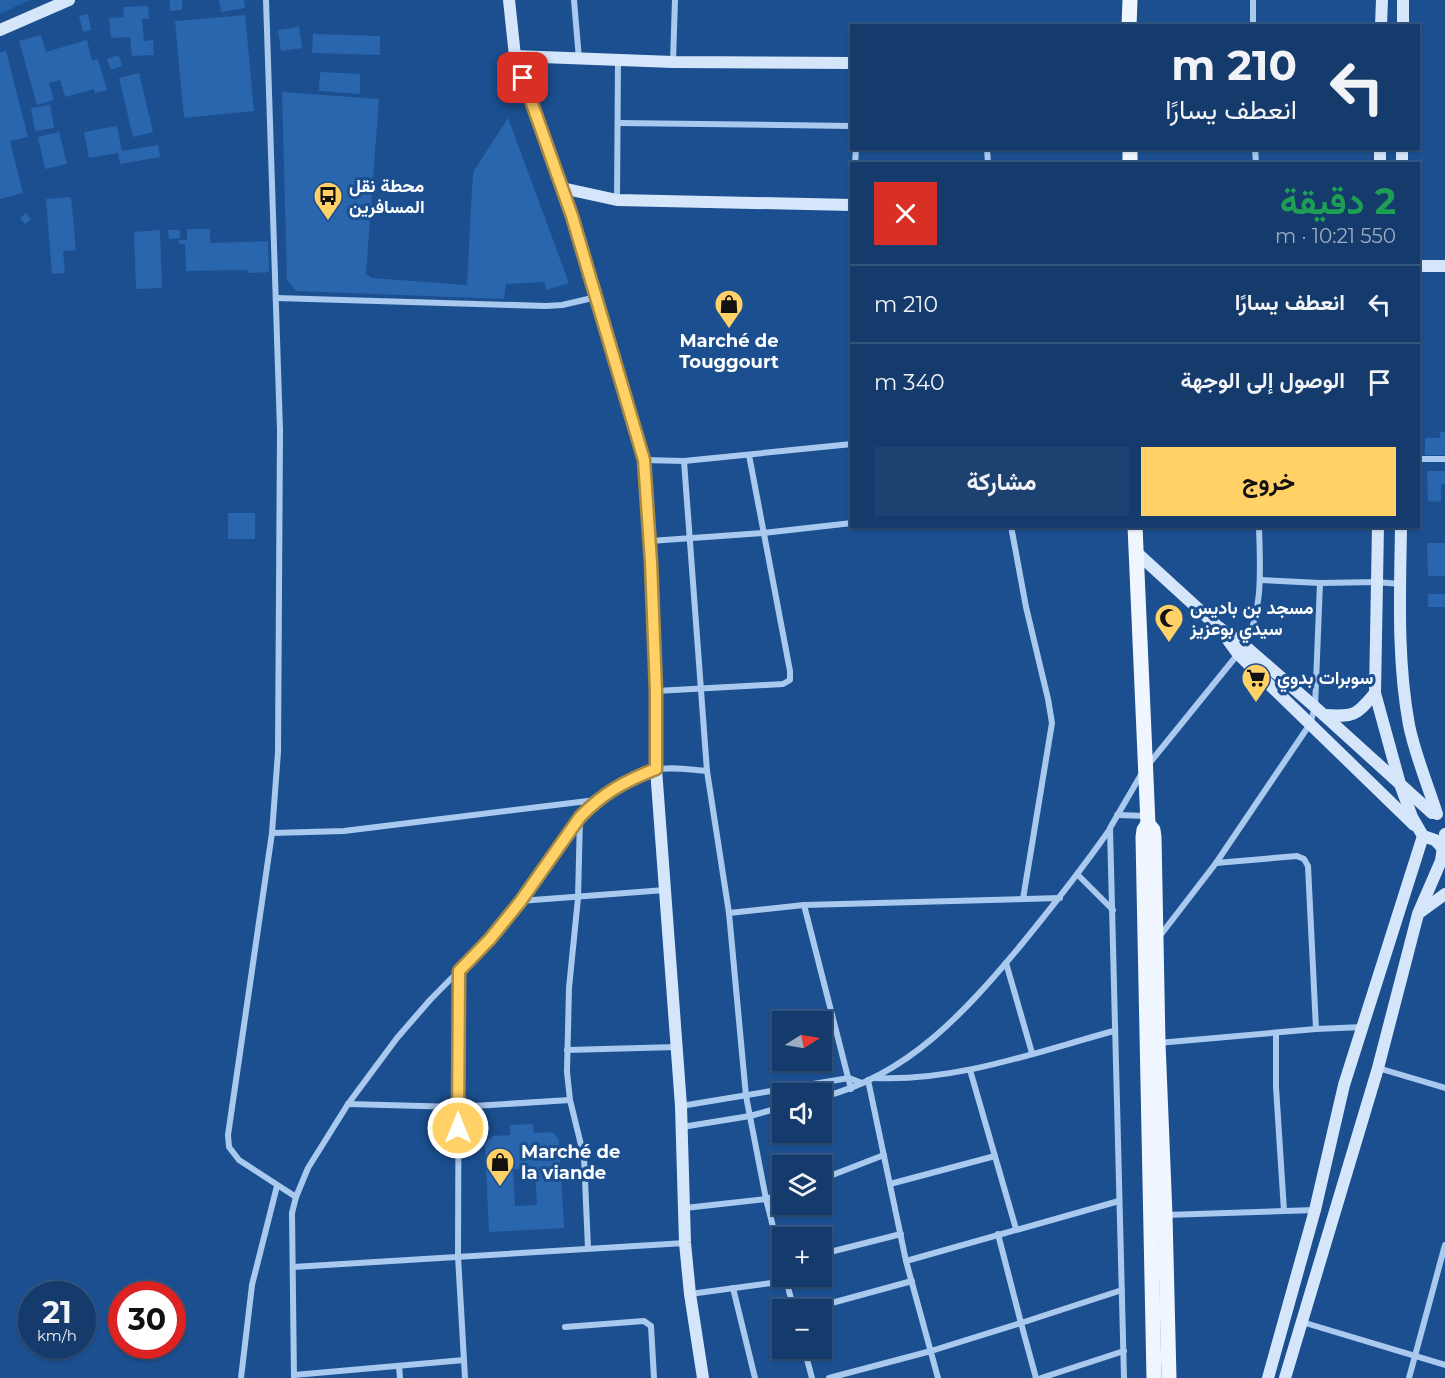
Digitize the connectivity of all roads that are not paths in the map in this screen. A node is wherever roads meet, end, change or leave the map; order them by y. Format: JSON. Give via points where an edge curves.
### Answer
{"nodes":[{"id":1,"x":69,"y":0,"type":"edge"},
{"id":2,"x":266,"y":0,"type":"edge"},
{"id":3,"x":509,"y":0,"type":"edge"},
{"id":4,"x":574,"y":0,"type":"edge"},
{"id":5,"x":675,"y":0,"type":"edge"},
{"id":6,"x":1130,"y":0,"type":"edge"},
{"id":7,"x":1253,"y":0,"type":"edge"},
{"id":8,"x":1382,"y":0,"type":"edge"},
{"id":9,"x":1403,"y":0,"type":"edge"},
{"id":10,"x":1129,"y":24,"type":"edge"},
{"id":11,"x":1253,"y":24,"type":"edge"},
{"id":12,"x":1381,"y":24,"type":"edge"},
{"id":13,"x":1403,"y":24,"type":"edge"},
{"id":14,"x":0,"y":30,"type":"edge"},
{"id":15,"x":515,"y":56,"type":"junction"},
{"id":16,"x":579,"y":60,"type":"junction"},
{"id":17,"x":618,"y":60,"type":"junction"},
{"id":18,"x":673,"y":62,"type":"junction"},
{"id":19,"x":850,"y":63,"type":"edge"},
{"id":20,"x":618,"y":123,"type":"junction"},
{"id":21,"x":850,"y":126,"type":"edge"},
{"id":22,"x":562,"y":188,"type":"junction"},
{"id":23,"x":617,"y":200,"type":"junction"},
{"id":24,"x":850,"y":205,"type":"edge"},
{"id":25,"x":1420,"y":266,"type":"edge"},
{"id":26,"x":1445,"y":266,"type":"edge"},
{"id":27,"x":597,"y":297,"type":"junction"},
{"id":28,"x":276,"y":298,"type":"junction"},
{"id":29,"x":850,"y":444,"type":"edge"},
{"id":30,"x":749,"y":455,"type":"junction"},
{"id":31,"x":1420,"y":459,"type":"edge"},
{"id":32,"x":1445,"y":459,"type":"edge"},
{"id":33,"x":644,"y":460,"type":"junction"},
{"id":34,"x":684,"y":461,"type":"junction"},
{"id":35,"x":850,"y":523,"type":"edge"},
{"id":36,"x":1011,"y":528,"type":"edge"},
{"id":37,"x":1134,"y":528,"type":"edge"},
{"id":38,"x":1259,"y":528,"type":"edge"},
{"id":39,"x":1378,"y":528,"type":"edge"},
{"id":40,"x":1401,"y":528,"type":"edge"},
{"id":41,"x":763,"y":533,"type":"junction"},
{"id":42,"x":689,"y":538,"type":"junction"},
{"id":43,"x":650,"y":541,"type":"junction"},
{"id":44,"x":1136,"y":552,"type":"junction"},
{"id":45,"x":1260,"y":580,"type":"junction"},
{"id":46,"x":1377,"y":582,"type":"junction"},
{"id":47,"x":1320,"y":583,"type":"junction"},
{"id":48,"x":1401,"y":584,"type":"junction"},
{"id":49,"x":1241,"y":650,"type":"junction"},
{"id":50,"x":701,"y":690,"type":"junction"},
{"id":51,"x":656,"y":691,"type":"junction"},
{"id":52,"x":1375,"y":693,"type":"junction"},
{"id":53,"x":1319,"y":711,"type":"junction"},
{"id":54,"x":1310,"y":724,"type":"junction"},
{"id":55,"x":1146,"y":767,"type":"junction"},
{"id":56,"x":656,"y":769,"type":"junction"},
{"id":57,"x":707,"y":771,"type":"junction"},
{"id":58,"x":1400,"y":784,"type":"junction"},
{"id":59,"x":596,"y":800,"type":"junction"},
{"id":60,"x":1117,"y":815,"type":"junction"},
{"id":61,"x":1438,"y":816,"type":"edge"},
{"id":62,"x":580,"y":817,"type":"junction"},
{"id":63,"x":1148,"y":820,"type":"junction"},
{"id":64,"x":1110,"y":828,"type":"junction"},
{"id":65,"x":272,"y":833,"type":"junction"},
{"id":66,"x":1435,"y":838,"type":"edge"},
{"id":67,"x":1216,"y":862,"type":"junction"},
{"id":68,"x":1078,"y":875,"type":"junction"},
{"id":69,"x":665,"y":890,"type":"junction"},
{"id":70,"x":1445,"y":894,"type":"edge"},
{"id":71,"x":578,"y":898,"type":"junction"},
{"id":72,"x":1060,"y":898,"type":"junction"},
{"id":73,"x":1023,"y":899,"type":"junction"},
{"id":74,"x":520,"y":902,"type":"junction"},
{"id":75,"x":804,"y":905,"type":"junction"},
{"id":76,"x":1113,"y":910,"type":"junction"},
{"id":77,"x":729,"y":913,"type":"junction"},
{"id":78,"x":1418,"y":914,"type":"junction"},
{"id":79,"x":1156,"y":940,"type":"junction"},
{"id":80,"x":1006,"y":963,"type":"junction"},
{"id":81,"x":459,"y":971,"type":"junction"},
{"id":82,"x":1364,"y":1028,"type":"junction"},
{"id":83,"x":1316,"y":1029,"type":"junction"},
{"id":84,"x":1114,"y":1032,"type":"junction"},
{"id":85,"x":1276,"y":1033,"type":"junction"},
{"id":86,"x":1158,"y":1043,"type":"junction"},
{"id":87,"x":677,"y":1047,"type":"junction"},
{"id":88,"x":567,"y":1050,"type":"junction"},
{"id":89,"x":1032,"y":1053,"type":"junction"},
{"id":90,"x":1378,"y":1068,"type":"junction"},
{"id":91,"x":970,"y":1070,"type":"junction"},
{"id":92,"x":849,"y":1078,"type":"junction"},
{"id":93,"x":867,"y":1080,"type":"junction"},
{"id":94,"x":1445,"y":1088,"type":"edge"},
{"id":95,"x":851,"y":1089,"type":"junction"},
{"id":96,"x":832,"y":1095,"type":"edge"},
{"id":97,"x":746,"y":1096,"type":"junction"},
{"id":98,"x":570,"y":1100,"type":"junction"},
{"id":99,"x":348,"y":1104,"type":"junction"},
{"id":100,"x":681,"y":1106,"type":"junction"},
{"id":101,"x":458,"y":1107,"type":"junction"},
{"id":102,"x":772,"y":1110,"type":"edge"},
{"id":103,"x":750,"y":1116,"type":"junction"},
{"id":104,"x":682,"y":1127,"type":"junction"},
{"id":105,"x":884,"y":1155,"type":"junction"},
{"id":106,"x":994,"y":1156,"type":"junction"},
{"id":107,"x":832,"y":1175,"type":"edge"},
{"id":108,"x":890,"y":1184,"type":"junction"},
{"id":109,"x":277,"y":1186,"type":"junction"},
{"id":110,"x":296,"y":1197,"type":"junction"},
{"id":111,"x":772,"y":1198,"type":"edge"},
{"id":112,"x":766,"y":1200,"type":"junction"},
{"id":113,"x":1119,"y":1201,"type":"junction"},
{"id":114,"x":685,"y":1208,"type":"junction"},
{"id":115,"x":1316,"y":1210,"type":"junction"},
{"id":116,"x":1284,"y":1211,"type":"junction"},
{"id":117,"x":1158,"y":1215,"type":"junction"},
{"id":118,"x":773,"y":1227,"type":"edge"},
{"id":119,"x":1016,"y":1229,"type":"junction"},
{"id":120,"x":901,"y":1234,"type":"junction"},
{"id":121,"x":998,"y":1234,"type":"junction"},
{"id":122,"x":685,"y":1243,"type":"junction"},
{"id":123,"x":1445,"y":1245,"type":"edge"},
{"id":124,"x":588,"y":1248,"type":"junction"},
{"id":125,"x":832,"y":1251,"type":"edge"},
{"id":126,"x":1444,"y":1253,"type":"edge"},
{"id":127,"x":458,"y":1256,"type":"junction"},
{"id":128,"x":906,"y":1261,"type":"junction"},
{"id":129,"x":293,"y":1268,"type":"junction"},
{"id":130,"x":772,"y":1281,"type":"edge"},
{"id":131,"x":912,"y":1281,"type":"junction"},
{"id":132,"x":733,"y":1288,"type":"junction"},
{"id":133,"x":1122,"y":1290,"type":"junction"},
{"id":134,"x":690,"y":1294,"type":"junction"},
{"id":135,"x":832,"y":1303,"type":"edge"},
{"id":136,"x":1302,"y":1321,"type":"junction"},
{"id":137,"x":1021,"y":1323,"type":"junction"},
{"id":138,"x":565,"y":1327,"type":"dead end"},
{"id":139,"x":931,"y":1350,"type":"junction"},
{"id":140,"x":1124,"y":1352,"type":"junction"},
{"id":141,"x":1415,"y":1356,"type":"junction"},
{"id":142,"x":807,"y":1359,"type":"edge"},
{"id":143,"x":464,"y":1360,"type":"junction"},
{"id":144,"x":1445,"y":1365,"type":"edge"},
{"id":145,"x":399,"y":1366,"type":"junction"},
{"id":146,"x":352,"y":1370,"type":"junction"},
{"id":147,"x":294,"y":1376,"type":"edge"},
{"id":148,"x":1057,"y":1376,"type":"edge"},
{"id":149,"x":241,"y":1378,"type":"edge"},
{"id":150,"x":353,"y":1378,"type":"edge"},
{"id":151,"x":400,"y":1378,"type":"edge"},
{"id":152,"x":465,"y":1378,"type":"edge"},
{"id":153,"x":654,"y":1378,"type":"edge"},
{"id":154,"x":696,"y":1378,"type":"edge"},
{"id":155,"x":703,"y":1378,"type":"edge"},
{"id":156,"x":755,"y":1378,"type":"edge"},
{"id":157,"x":812,"y":1378,"type":"edge"},
{"id":158,"x":829,"y":1378,"type":"edge"},
{"id":159,"x":938,"y":1378,"type":"edge"},
{"id":160,"x":1036,"y":1378,"type":"edge"},
{"id":161,"x":1041,"y":1378,"type":"edge"},
{"id":162,"x":1124,"y":1378,"type":"edge"},
{"id":163,"x":1154,"y":1378,"type":"edge"},
{"id":164,"x":1169,"y":1378,"type":"edge"},
{"id":165,"x":1268,"y":1378,"type":"edge"},
{"id":166,"x":1285,"y":1378,"type":"edge"},
{"id":167,"x":1409,"y":1378,"type":"edge"}],
"edges":[{"from":1,"to":14,"type":"main road"},
{"from":2,"to":28,"type":"street"},
{"from":3,"to":15,"type":"main road"},
{"from":4,"to":16,"type":"street"},
{"from":5,"to":18,"type":"street"},
{"from":6,"to":10,"type":"main road"},
{"from":7,"to":11,"type":"street"},
{"from":8,"to":12,"type":"main road"},
{"from":9,"to":13,"type":"main road"},
{"from":15,"to":16,"type":"main road"},
{"from":15,"to":22,"type":"main road"},
{"from":16,"to":17,"type":"main road"},
{"from":17,"to":18,"type":"main road"},
{"from":17,"to":20,"type":"street"},
{"from":18,"to":19,"type":"main road"},
{"from":20,"to":21,"type":"street"},
{"from":20,"to":23,"type":"street"},
{"from":22,"to":23,"type":"main road"},
{"from":22,"to":27,"type":"main road"},
{"from":23,"to":24,"type":"main road"},
{"from":25,"to":26,"type":"main road"},
{"from":27,"to":28,"type":"street","via":[[546,306]]},
{"from":27,"to":33,"type":"main road"},
{"from":28,"to":65,"type":"street","via":[[280,430],[278,741]]},
{"from":29,"to":30,"type":"street"},
{"from":30,"to":34,"type":"street"},
{"from":30,"to":41,"type":"street"},
{"from":31,"to":32,"type":"street"},
{"from":33,"to":34,"type":"street"},
{"from":33,"to":43,"type":"main road"},
{"from":34,"to":42,"type":"street"},
{"from":35,"to":41,"type":"street"},
{"from":36,"to":73,"type":"street","via":[[1052,723]]},
{"from":37,"to":44,"type":"main road"},
{"from":38,"to":45,"type":"street"},
{"from":39,"to":46,"type":"main road"},
{"from":40,"to":48,"type":"main road"},
{"from":41,"to":42,"type":"street"},
{"from":41,"to":50,"type":"street","via":[[790,680],[783,684]]},
{"from":42,"to":43,"type":"street"},
{"from":42,"to":50,"type":"street"},
{"from":43,"to":51,"type":"main road"},
{"from":44,"to":49,"type":"main road"},
{"from":44,"to":55,"type":"main road"},
{"from":45,"to":47,"type":"street"},
{"from":45,"to":49,"type":"street","via":[[1253,630]]},
{"from":46,"to":47,"type":"street"},
{"from":46,"to":48,"type":"street"},
{"from":46,"to":52,"type":"main road"},
{"from":47,"to":53,"type":"street"},
{"from":48,"to":61,"type":"main road","via":[[1403,686],[1410,729]]},
{"from":49,"to":53,"type":"main road"},
{"from":49,"to":54,"type":"main road"},
{"from":49,"to":55,"type":"street"},
{"from":50,"to":51,"type":"street"},
{"from":50,"to":57,"type":"street"},
{"from":51,"to":56,"type":"main road"},
{"from":52,"to":53,"type":"main road","via":[[1355,714],[1345,717]]},
{"from":52,"to":58,"type":"main road"},
{"from":53,"to":54,"type":"street"},
{"from":53,"to":58,"type":"main road"},
{"from":54,"to":66,"type":"main road"},
{"from":54,"to":67,"type":"street"},
{"from":55,"to":60,"type":"street"},
{"from":55,"to":63,"type":"main road"},
{"from":56,"to":57,"type":"street"},
{"from":56,"to":59,"type":"street"},
{"from":56,"to":69,"type":"main road"},
{"from":57,"to":77,"type":"street"},
{"from":58,"to":61,"type":"main road"},
{"from":58,"to":66,"type":"main road","via":[[1412,817]]},
{"from":59,"to":62,"type":"street"},
{"from":59,"to":65,"type":"street","via":[[344,831]]},
{"from":60,"to":63,"type":"street"},
{"from":60,"to":64,"type":"street"},
{"from":61,"to":66,"type":"main road","via":[[1425,817]]},
{"from":62,"to":71,"type":"street"},
{"from":62,"to":74,"type":"street"},
{"from":63,"to":79,"type":"main road","via":[[1154,837]]},
{"from":63,"to":117,"type":"main road","via":[[1143,837]]},
{"from":64,"to":68,"type":"street"},
{"from":64,"to":76,"type":"street"},
{"from":65,"to":109,"type":"street","via":[[228,1135],[229,1147],[239,1160]]},
{"from":66,"to":78,"type":"main road","via":[[1441,861]]},
{"from":66,"to":82,"type":"main road"},
{"from":67,"to":79,"type":"street"},
{"from":67,"to":83,"type":"street","via":[[1297,856],[1304,859],[1308,866]]},
{"from":68,"to":72,"type":"street"},
{"from":68,"to":76,"type":"street"},
{"from":69,"to":71,"type":"street"},
{"from":69,"to":87,"type":"main road"},
{"from":70,"to":78,"type":"main road"},
{"from":71,"to":74,"type":"street"},
{"from":71,"to":88,"type":"street"},
{"from":72,"to":73,"type":"street"},
{"from":72,"to":80,"type":"street"},
{"from":73,"to":75,"type":"street"},
{"from":74,"to":81,"type":"street"},
{"from":75,"to":77,"type":"street"},
{"from":75,"to":92,"type":"street"},
{"from":76,"to":84,"type":"street"},
{"from":77,"to":97,"type":"street"},
{"from":78,"to":90,"type":"main road"},
{"from":79,"to":86,"type":"main road"},
{"from":80,"to":89,"type":"street"},
{"from":80,"to":93,"type":"street","via":[[939,1035],[903,1062]]},
{"from":81,"to":99,"type":"street","via":[[397,1038]]},
{"from":81,"to":101,"type":"street"},
{"from":82,"to":83,"type":"street"},
{"from":82,"to":115,"type":"main road","via":[[1344,1084]]},
{"from":83,"to":85,"type":"street"},
{"from":84,"to":89,"type":"street"},
{"from":84,"to":113,"type":"street"},
{"from":85,"to":86,"type":"street"},
{"from":85,"to":116,"type":"street"},
{"from":86,"to":117,"type":"main road"},
{"from":87,"to":88,"type":"street"},
{"from":87,"to":100,"type":"main road"},
{"from":88,"to":98,"type":"street"},
{"from":89,"to":91,"type":"street"},
{"from":90,"to":94,"type":"street"},
{"from":90,"to":136,"type":"main road"},
{"from":91,"to":93,"type":"street"},
{"from":91,"to":106,"type":"street"},
{"from":92,"to":93,"type":"street"},
{"from":92,"to":95,"type":"street"},
{"from":92,"to":97,"type":"street"},
{"from":93,"to":95,"type":"street"},
{"from":93,"to":105,"type":"street"},
{"from":95,"to":96,"type":"street"},
{"from":97,"to":100,"type":"street"},
{"from":97,"to":103,"type":"street"},
{"from":98,"to":101,"type":"street"},
{"from":98,"to":124,"type":"street","via":[[584,1157]]},
{"from":99,"to":101,"type":"street"},
{"from":99,"to":110,"type":"street","via":[[308,1168]]},
{"from":100,"to":104,"type":"main road"},
{"from":101,"to":127,"type":"street"},
{"from":102,"to":103,"type":"street"},
{"from":103,"to":104,"type":"street"},
{"from":103,"to":112,"type":"street"},
{"from":104,"to":114,"type":"main road"},
{"from":105,"to":107,"type":"street"},
{"from":105,"to":108,"type":"street"},
{"from":106,"to":108,"type":"street"},
{"from":106,"to":119,"type":"street"},
{"from":108,"to":120,"type":"street"},
{"from":109,"to":110,"type":"street"},
{"from":109,"to":149,"type":"street","via":[[252,1285]]},
{"from":110,"to":129,"type":"street","via":[[292,1213]]},
{"from":111,"to":112,"type":"street"},
{"from":112,"to":114,"type":"street"},
{"from":112,"to":118,"type":"street"},
{"from":113,"to":119,"type":"street"},
{"from":113,"to":133,"type":"street"},
{"from":114,"to":122,"type":"main road"},
{"from":115,"to":116,"type":"street"},
{"from":115,"to":165,"type":"main road"},
{"from":116,"to":117,"type":"street"},
{"from":117,"to":163,"type":"main road"},
{"from":117,"to":164,"type":"main road"},
{"from":119,"to":121,"type":"street"},
{"from":120,"to":125,"type":"street"},
{"from":120,"to":128,"type":"street"},
{"from":121,"to":128,"type":"street"},
{"from":121,"to":137,"type":"street"},
{"from":122,"to":124,"type":"street"},
{"from":122,"to":134,"type":"main road"},
{"from":123,"to":126,"type":"street"},
{"from":124,"to":127,"type":"street"},
{"from":126,"to":141,"type":"street"},
{"from":127,"to":129,"type":"street"},
{"from":127,"to":143,"type":"street"},
{"from":128,"to":131,"type":"street"},
{"from":129,"to":147,"type":"street"},
{"from":130,"to":132,"type":"street"},
{"from":131,"to":135,"type":"street"},
{"from":131,"to":139,"type":"street"},
{"from":132,"to":134,"type":"street"},
{"from":132,"to":156,"type":"street"},
{"from":133,"to":137,"type":"street"},
{"from":133,"to":140,"type":"street"},
{"from":134,"to":155,"type":"main road"},
{"from":136,"to":141,"type":"street"},
{"from":136,"to":166,"type":"main road"},
{"from":137,"to":139,"type":"street"},
{"from":137,"to":160,"type":"street"},
{"from":138,"to":153,"type":"street","via":[[644,1321],[651,1326]]},
{"from":139,"to":158,"type":"street"},
{"from":139,"to":159,"type":"street"},
{"from":140,"to":148,"type":"street"},
{"from":140,"to":162,"type":"street"},
{"from":141,"to":144,"type":"street"},
{"from":141,"to":167,"type":"street"},
{"from":142,"to":157,"type":"street"},
{"from":143,"to":145,"type":"street"},
{"from":143,"to":152,"type":"street"},
{"from":145,"to":146,"type":"street"},
{"from":145,"to":151,"type":"street"},
{"from":146,"to":147,"type":"street"},
{"from":146,"to":150,"type":"street"},
{"from":148,"to":161,"type":"street"},
{"from":154,"to":155,"type":"street"}]}
